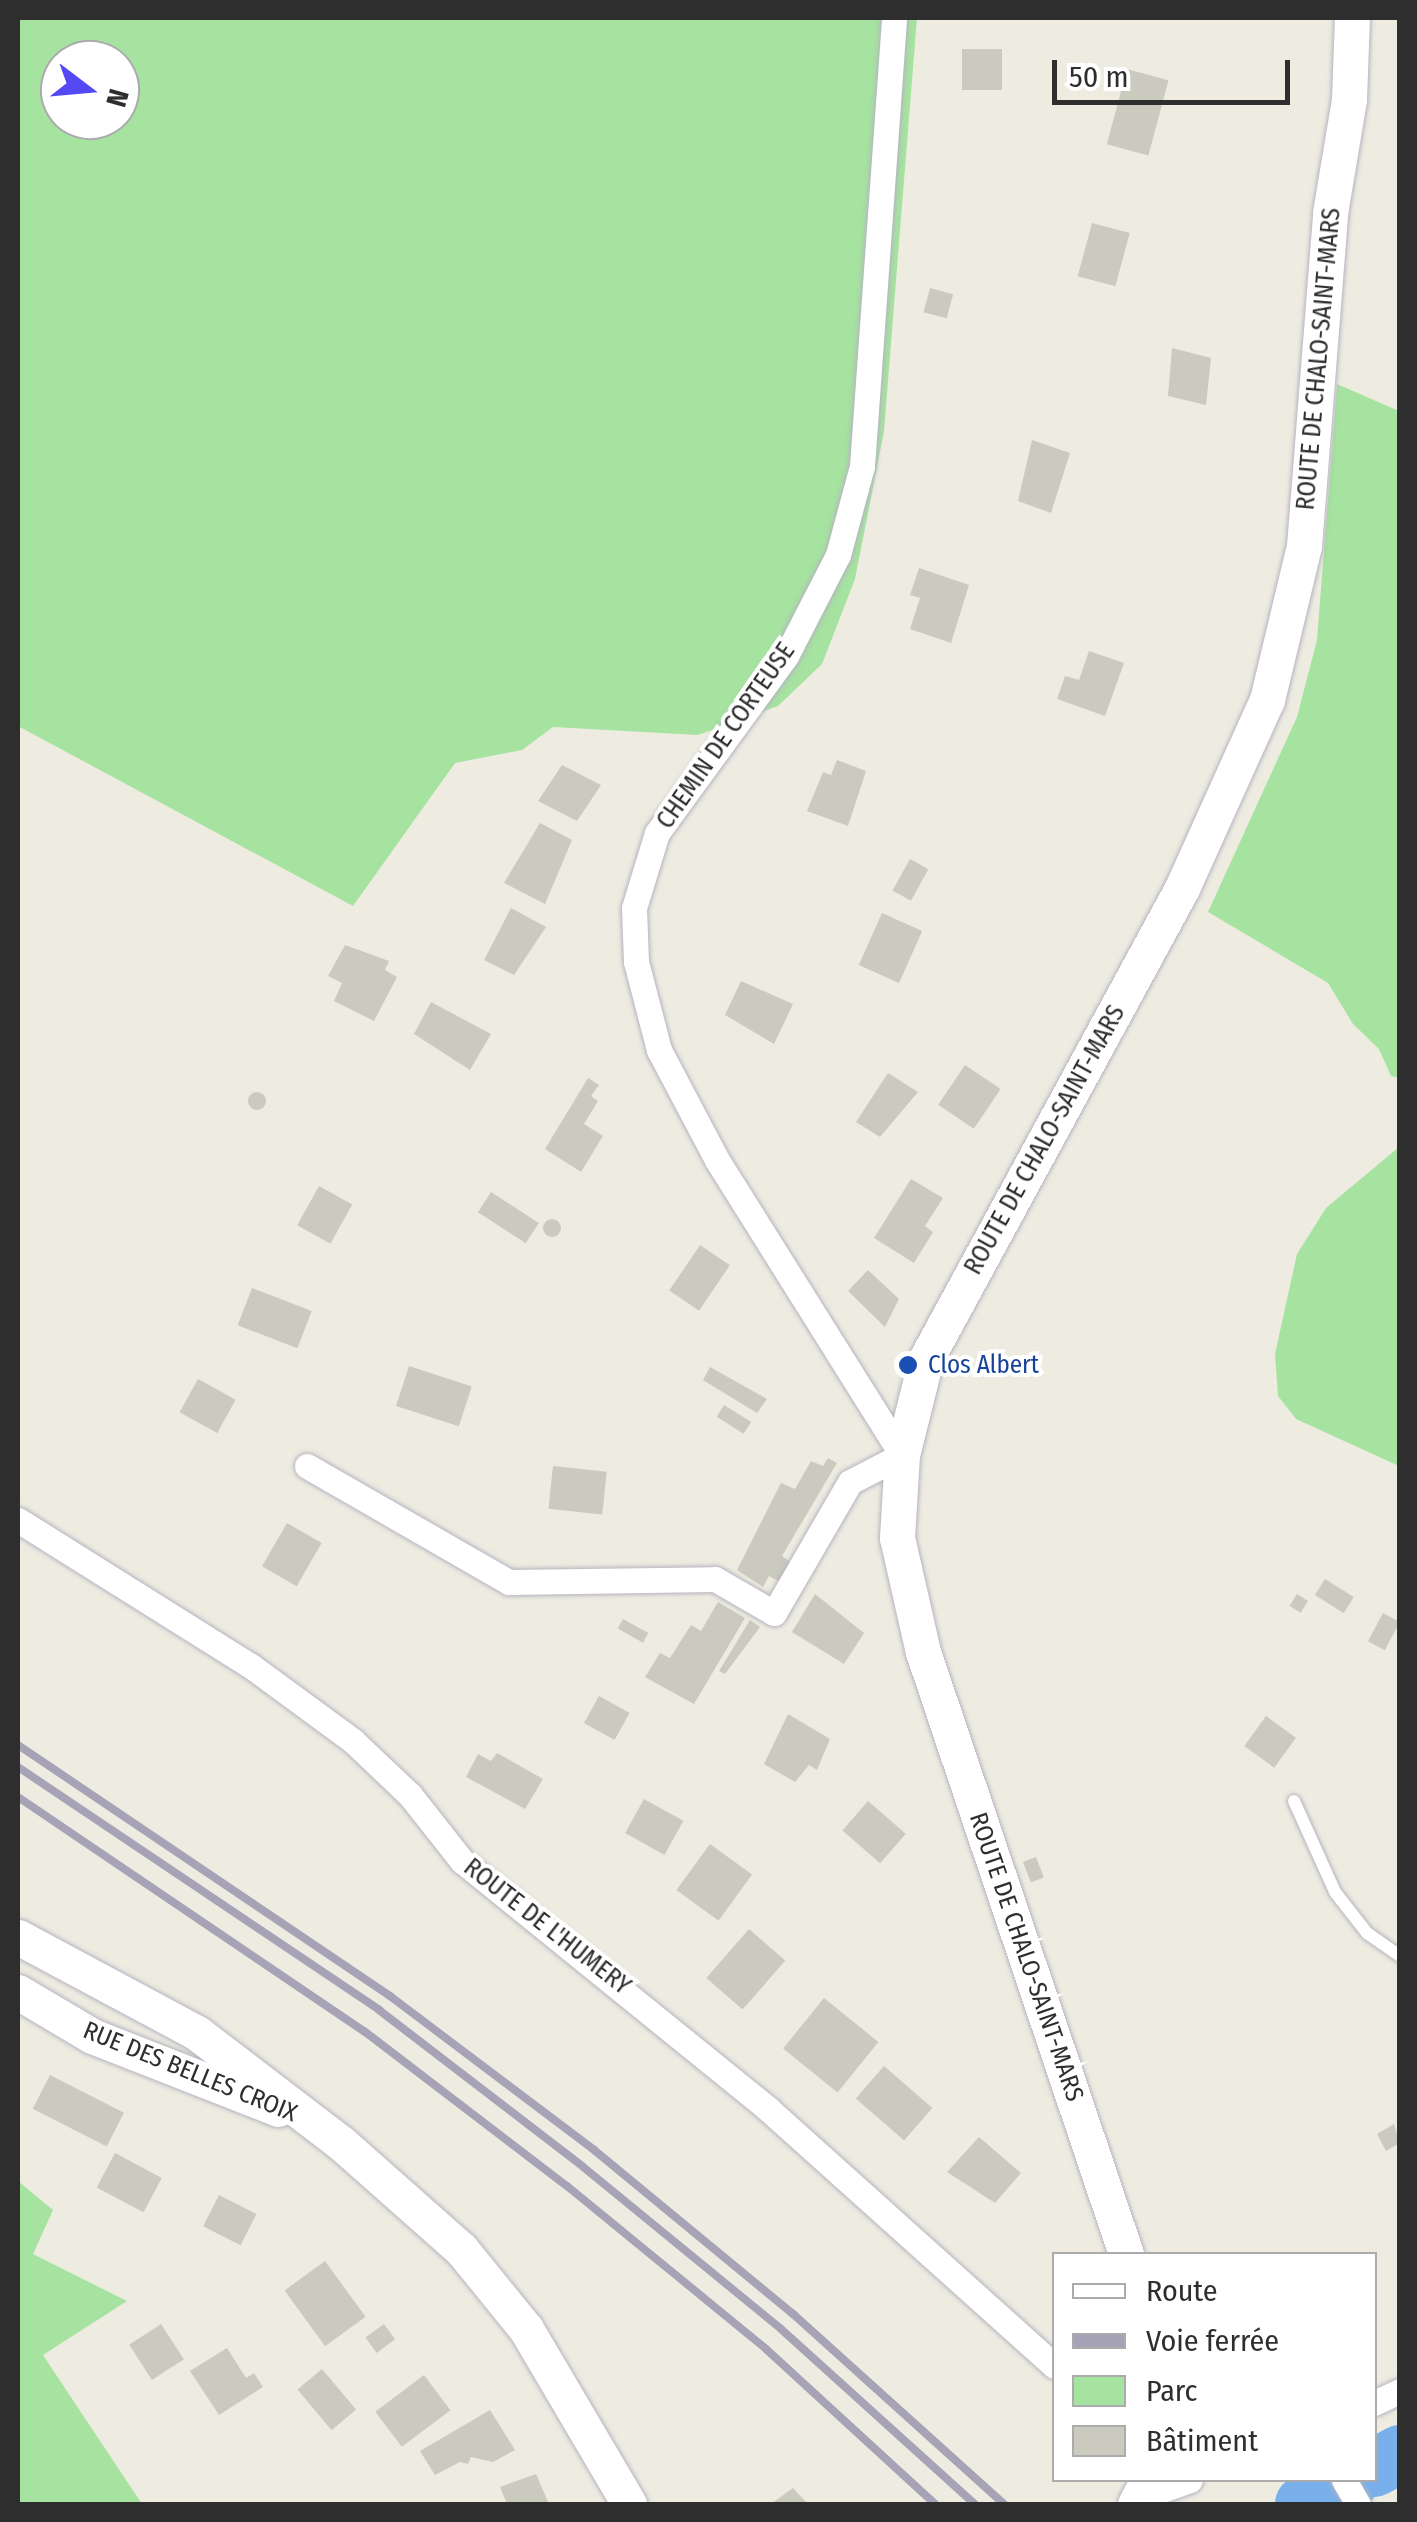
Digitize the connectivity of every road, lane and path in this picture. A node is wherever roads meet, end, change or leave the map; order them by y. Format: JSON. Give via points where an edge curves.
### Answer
{"nodes":[{"id":1,"x":894,"y":18,"type":"edge"},
{"id":2,"x":1352,"y":18,"type":"edge"},
{"id":3,"x":902,"y":1455,"type":"junction"},
{"id":4,"x":307,"y":1466,"type":"dead end"},
{"id":5,"x":18,"y":1520,"type":"edge"},
{"id":6,"x":1294,"y":1800,"type":"dead end"},
{"id":7,"x":18,"y":1937,"type":"edge"},
{"id":8,"x":1400,"y":1956,"type":"edge"},
{"id":9,"x":18,"y":1992,"type":"edge"},
{"id":10,"x":198,"y":2033,"type":"junction"},
{"id":11,"x":182,"y":2072,"type":"junction"},
{"id":12,"x":311,"y":2121,"type":"junction"},
{"id":13,"x":1125,"y":2252,"type":"edge"},
{"id":14,"x":1052,"y":2364,"type":"edge"},
{"id":15,"x":1400,"y":2391,"type":"edge"},
{"id":16,"x":1377,"y":2402,"type":"edge"},
{"id":17,"x":1183,"y":2482,"type":"edge"},
{"id":18,"x":1141,"y":2494,"type":"edge"},
{"id":19,"x":629,"y":2504,"type":"edge"}],
"edges":[{"from":1,"to":3,"type":"street","name":"CHEMIN DE CORTEUSE","via":[[862,466],[838,555],[786,656],[657,832],[634,908],[636,962],[659,1050],[717,1160]]},
{"from":2,"to":3,"type":"main road","name":"ROUTE DE CHALO-SAINT-MARS","via":[[1304,546],[1267,700],[1182,888],[926,1358]]},
{"from":3,"to":4,"type":"street","via":[[850,1482],[774,1613],[715,1579],[509,1582]]},
{"from":3,"to":13,"type":"main road","name":"ROUTE DE CHALO-SAINT-MARS","via":[[897,1538],[923,1652]]},
{"from":5,"to":14,"type":"street","name":"ROUTE DE L'HUMERY","via":[[252,1666],[354,1741],[410,1795],[462,1861],[768,2109]]},
{"from":6,"to":8,"type":"lane","via":[[1335,1892],[1367,1933]]},
{"from":7,"to":10,"type":"main road","name":"RUE DES BELLES CROIX"},
{"from":9,"to":11,"type":"main road","name":"RUE DES BELLES CROIX","via":[[92,2036]]},
{"from":10,"to":11,"type":"main road"},
{"from":10,"to":12,"type":"main road","name":"RUE DES BELLES CROIX"},
{"from":11,"to":12,"type":"main road","name":"RUE DES BELLES CROIX"},
{"from":12,"to":19,"type":"main road","name":"RUE DES BELLES CROIX","via":[[462,2248],[526,2328]]},
{"from":15,"to":16,"type":"street"},
{"from":17,"to":18,"type":"street"}]}
